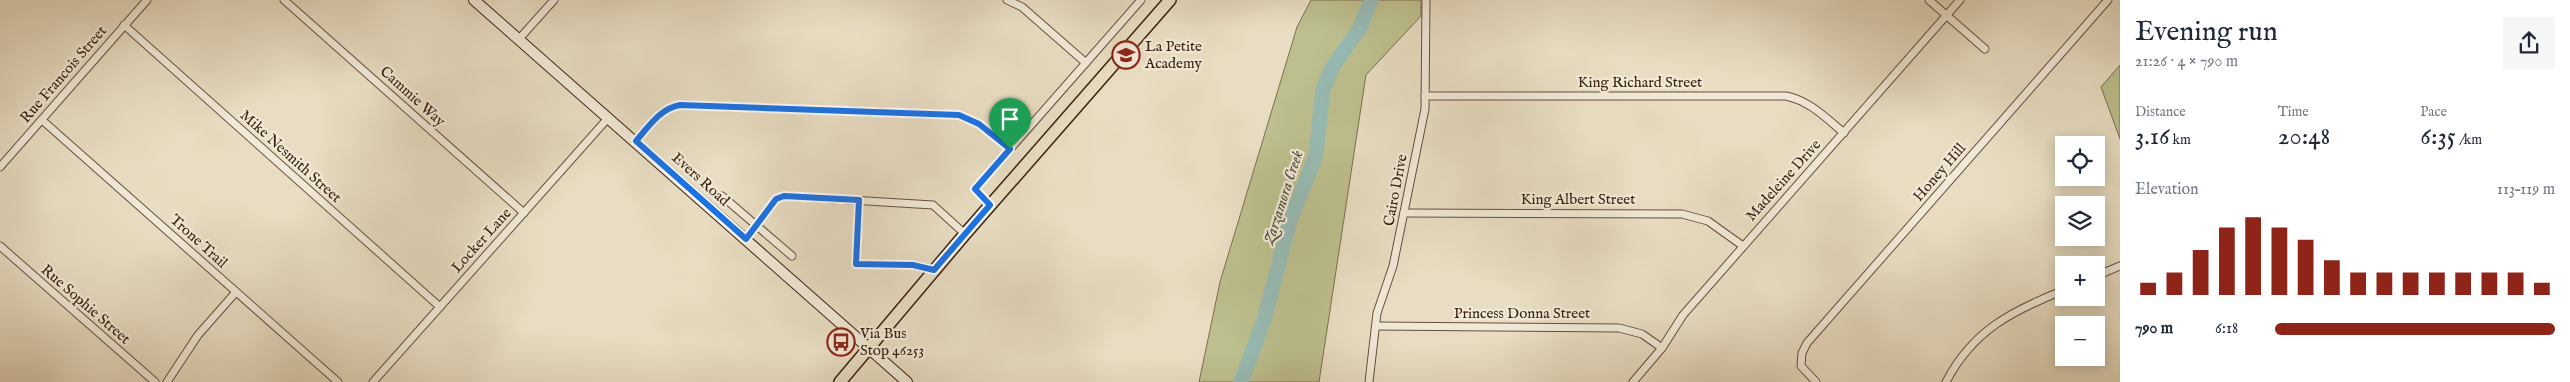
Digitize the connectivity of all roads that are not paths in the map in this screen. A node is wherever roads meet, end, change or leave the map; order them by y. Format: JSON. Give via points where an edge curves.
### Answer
{"nodes":[{"id":1,"x":147,"y":0,"type":"edge"},
{"id":2,"x":284,"y":0,"type":"edge"},
{"id":3,"x":474,"y":0,"type":"edge"},
{"id":4,"x":554,"y":0,"type":"edge"},
{"id":5,"x":1007,"y":0,"type":"edge"},
{"id":6,"x":1141,"y":0,"type":"edge"},
{"id":7,"x":1170,"y":0,"type":"edge"},
{"id":8,"x":1426,"y":0,"type":"edge"},
{"id":9,"x":1929,"y":0,"type":"edge"},
{"id":10,"x":1960,"y":0,"type":"edge"},
{"id":11,"x":2108,"y":0,"type":"edge"},
{"id":12,"x":1946,"y":15,"type":"junction"},
{"id":13,"x":124,"y":25,"type":"junction"},
{"id":14,"x":519,"y":39,"type":"junction"},
{"id":15,"x":1985,"y":49,"type":"dead end"},
{"id":16,"x":1086,"y":63,"type":"junction"},
{"id":17,"x":1425,"y":96,"type":"junction"},
{"id":18,"x":609,"y":117,"type":"junction"},
{"id":19,"x":42,"y":120,"type":"junction"},
{"id":20,"x":1844,"y":132,"type":"junction"},
{"id":21,"x":636,"y":141,"type":"junction"},
{"id":22,"x":1010,"y":149,"type":"junction"},
{"id":23,"x":0,"y":167,"type":"edge"},
{"id":24,"x":722,"y":196,"type":"dead end"},
{"id":25,"x":859,"y":200,"type":"junction"},
{"id":26,"x":990,"y":205,"type":"junction"},
{"id":27,"x":1404,"y":212,"type":"junction"},
{"id":28,"x":524,"y":213,"type":"junction"},
{"id":29,"x":757,"y":225,"type":"junction"},
{"id":30,"x":965,"y":234,"type":"junction"},
{"id":31,"x":746,"y":239,"type":"junction"},
{"id":32,"x":0,"y":246,"type":"edge"},
{"id":33,"x":1743,"y":246,"type":"junction"},
{"id":34,"x":792,"y":256,"type":"dead end"},
{"id":35,"x":2120,"y":266,"type":"edge"},
{"id":36,"x":934,"y":270,"type":"junction"},
{"id":37,"x":2105,"y":272,"type":"edge"},
{"id":38,"x":236,"y":292,"type":"junction"},
{"id":39,"x":2055,"y":294,"type":"edge"},
{"id":40,"x":440,"y":307,"type":"junction"},
{"id":41,"x":1376,"y":326,"type":"junction"},
{"id":42,"x":867,"y":348,"type":"junction"},
{"id":43,"x":1662,"y":348,"type":"junction"},
{"id":44,"x":154,"y":382,"type":"edge"},
{"id":45,"x":167,"y":382,"type":"edge"},
{"id":46,"x":338,"y":382,"type":"edge"},
{"id":47,"x":373,"y":382,"type":"edge"},
{"id":48,"x":840,"y":382,"type":"edge"},
{"id":49,"x":907,"y":382,"type":"edge"},
{"id":50,"x":1369,"y":382,"type":"edge"},
{"id":51,"x":1633,"y":382,"type":"edge"},
{"id":52,"x":1816,"y":382,"type":"edge"},
{"id":53,"x":1946,"y":382,"type":"edge"}],
"edges":[{"from":1,"to":13,"type":"street","name":"Rue Francois Street"},
{"from":2,"to":28,"type":"street","name":"Cammie Way"},
{"from":3,"to":14,"type":"main road","name":"Evers Road"},
{"from":4,"to":14,"type":"street"},
{"from":5,"to":16,"type":"street","via":[[1022,7]]},
{"from":6,"to":16,"type":"street"},
{"from":7,"to":26,"type":"main road"},
{"from":8,"to":17,"type":"street","name":"Cairo Drive"},
{"from":9,"to":12,"type":"street"},
{"from":10,"to":12,"type":"street","name":"Madeleine Drive"},
{"from":11,"to":52,"type":"street","name":"Honey Hill","via":[[1807,343],[1801,366]]},
{"from":12,"to":15,"type":"street"},
{"from":12,"to":20,"type":"street","name":"Madeleine Drive"},
{"from":13,"to":19,"type":"street","name":"Rue Francois Street"},
{"from":13,"to":40,"type":"street","name":"Mike Nesmith Street"},
{"from":14,"to":18,"type":"main road","name":"Evers Road"},
{"from":16,"to":22,"type":"street"},
{"from":17,"to":20,"type":"street","name":"King Richard Street","via":[[1786,96],[1812,106]]},
{"from":17,"to":27,"type":"street","name":"Cairo Drive"},
{"from":18,"to":21,"type":"main road","name":"Evers Road"},
{"from":18,"to":28,"type":"street","name":"Locker Lane"},
{"from":19,"to":23,"type":"street","name":"Rue Francois Street"},
{"from":19,"to":38,"type":"street","name":"Trone Trail"},
{"from":20,"to":33,"type":"street","name":"Madeleine Drive"},
{"from":21,"to":22,"type":"street","via":[[660,114],[680,105],[959,115],[979,124]]},
{"from":21,"to":31,"type":"main road","name":"Evers Road"},
{"from":22,"to":26,"type":"street","via":[[975,189]]},
{"from":24,"to":29,"type":"street"},
{"from":25,"to":29,"type":"street","via":[[784,196],[776,199]]},
{"from":25,"to":30,"type":"street","via":[[933,205]]},
{"from":25,"to":36,"type":"street","via":[[856,264],[913,265]]},
{"from":26,"to":30,"type":"main road"},
{"from":27,"to":33,"type":"street","name":"King Albert Street","via":[[1682,214],[1708,221]]},
{"from":27,"to":41,"type":"street","name":"Cairo Drive","via":[[1390,274],[1380,299]]},
{"from":28,"to":40,"type":"street","name":"Locker Lane"},
{"from":29,"to":31,"type":"street"},
{"from":29,"to":34,"type":"street"},
{"from":30,"to":36,"type":"main road"},
{"from":31,"to":42,"type":"main road","name":"Evers Road"},
{"from":32,"to":44,"type":"street","name":"Rue Sophie Street"},
{"from":33,"to":43,"type":"street","name":"Madeleine Drive","via":[[1683,315]]},
{"from":35,"to":37,"type":"street"},
{"from":36,"to":42,"type":"main road"},
{"from":38,"to":45,"type":"street","via":[[198,335]]},
{"from":38,"to":46,"type":"street","name":"Trone Trail"},
{"from":39,"to":53,"type":"street","via":[[2012,312],[1986,330],[1965,351]]},
{"from":40,"to":47,"type":"street","name":"Locker Lane"},
{"from":41,"to":43,"type":"street","name":"Princess Donna Street","via":[[1619,328],[1642,334]]},
{"from":41,"to":50,"type":"street","name":"Cairo Drive"},
{"from":42,"to":48,"type":"main road"},
{"from":42,"to":49,"type":"main road","name":"Evers Road"},
{"from":43,"to":51,"type":"street","name":"Madeleine Drive"}]}
